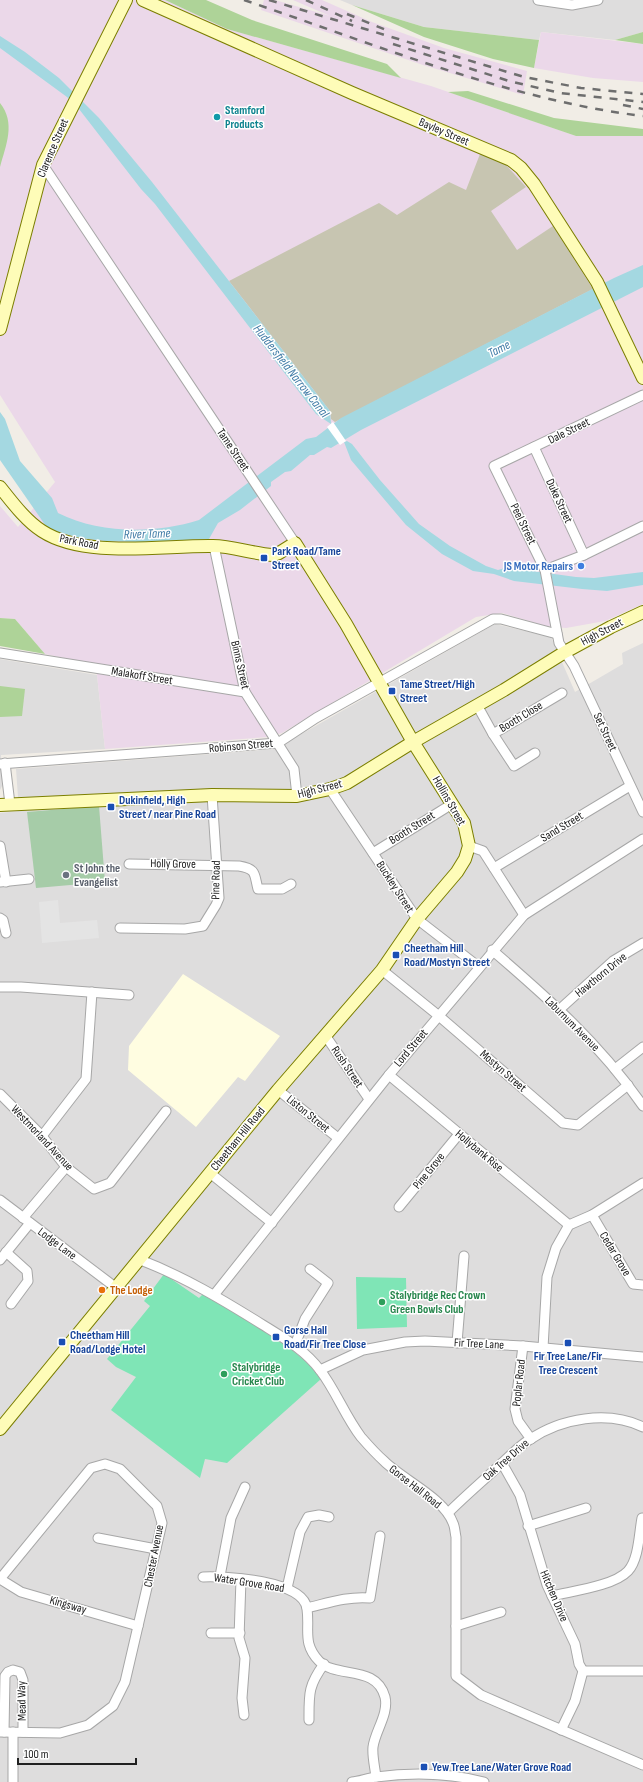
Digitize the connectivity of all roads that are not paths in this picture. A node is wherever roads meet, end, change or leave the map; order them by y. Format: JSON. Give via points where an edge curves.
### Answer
{"nodes":[{"id":1,"x":126,"y":0,"type":"edge"},
{"id":2,"x":143,"y":0,"type":"edge"},
{"id":3,"x":538,"y":0,"type":"edge"},
{"id":4,"x":595,"y":0,"type":"edge"},
{"id":5,"x":43,"y":165,"type":"junction"},
{"id":6,"x":0,"y":329,"type":"edge"},
{"id":7,"x":643,"y":378,"type":"edge"},
{"id":8,"x":643,"y":395,"type":"edge"},
{"id":9,"x":534,"y":448,"type":"junction"},
{"id":10,"x":494,"y":466,"type":"joint"},
{"id":11,"x":0,"y":487,"type":"edge"},
{"id":12,"x":643,"y":526,"type":"edge"},
{"id":13,"x":295,"y":543,"type":"junction"},
{"id":14,"x":214,"y":546,"type":"junction"},
{"id":15,"x":584,"y":555,"type":"junction"},
{"id":16,"x":545,"y":570,"type":"junction"},
{"id":17,"x":643,"y":612,"type":"edge"},
{"id":18,"x":557,"y":634,"type":"junction"},
{"id":19,"x":565,"y":652,"type":"junction"},
{"id":20,"x":0,"y":653,"type":"edge"},
{"id":21,"x":380,"y":682,"type":"junction"},
{"id":22,"x":245,"y":692,"type":"junction"},
{"id":23,"x":562,"y":693,"type":"dead end"},
{"id":24,"x":477,"y":705,"type":"junction"},
{"id":25,"x":493,"y":734,"type":"junction"},
{"id":26,"x":413,"y":742,"type":"junction"},
{"id":27,"x":278,"y":743,"type":"junction"},
{"id":28,"x":535,"y":753,"type":"dead end"},
{"id":29,"x":3,"y":763,"type":"edge"},
{"id":30,"x":630,"y":786,"type":"junction"},
{"id":31,"x":330,"y":789,"type":"junction"},
{"id":32,"x":212,"y":795,"type":"junction"},
{"id":33,"x":297,"y":796,"type":"junction"},
{"id":34,"x":452,"y":804,"type":"junction"},
{"id":35,"x":5,"y":805,"type":"edge"},
{"id":36,"x":643,"y":812,"type":"edge"},
{"id":37,"x":643,"y":839,"type":"edge"},
{"id":38,"x":0,"y":846,"type":"edge"},
{"id":39,"x":469,"y":846,"type":"junction"},
{"id":40,"x":373,"y":852,"type":"junction"},
{"id":41,"x":129,"y":864,"type":"dead end"},
{"id":42,"x":217,"y":865,"type":"junction"},
{"id":43,"x":494,"y":868,"type":"junction"},
{"id":44,"x":29,"y":879,"type":"dead end"},
{"id":45,"x":3,"y":882,"type":"edge"},
{"id":46,"x":291,"y":884,"type":"dead end"},
{"id":47,"x":524,"y":915,"type":"junction"},
{"id":48,"x":0,"y":918,"type":"edge"},
{"id":49,"x":416,"y":919,"type":"junction"},
{"id":50,"x":120,"y":928,"type":"dead end"},
{"id":51,"x":6,"y":933,"type":"dead end"},
{"id":52,"x":643,"y":943,"type":"edge"},
{"id":53,"x":492,"y":950,"type":"junction"},
{"id":54,"x":479,"y":967,"type":"junction"},
{"id":55,"x":382,"y":970,"type":"junction"},
{"id":56,"x":0,"y":987,"type":"edge"},
{"id":57,"x":92,"y":992,"type":"junction"},
{"id":58,"x":129,"y":995,"type":"dead end"},
{"id":59,"x":560,"y":1009,"type":"junction"},
{"id":60,"x":439,"y":1016,"type":"junction"},
{"id":61,"x":325,"y":1035,"type":"junction"},
{"id":62,"x":643,"y":1047,"type":"edge"},
{"id":63,"x":615,"y":1069,"type":"junction"},
{"id":64,"x":389,"y":1075,"type":"junction"},
{"id":65,"x":628,"y":1085,"type":"junction"},
{"id":66,"x":278,"y":1090,"type":"junction"},
{"id":67,"x":0,"y":1094,"type":"edge"},
{"id":68,"x":370,"y":1099,"type":"junction"},
{"id":69,"x":643,"y":1106,"type":"edge"},
{"id":70,"x":166,"y":1111,"type":"dead end"},
{"id":71,"x":458,"y":1134,"type":"junction"},
{"id":72,"x":42,"y":1136,"type":"junction"},
{"id":73,"x":338,"y":1138,"type":"junction"},
{"id":74,"x":66,"y":1167,"type":"junction"},
{"id":75,"x":210,"y":1173,"type":"junction"},
{"id":76,"x":643,"y":1183,"type":"edge"},
{"id":77,"x":0,"y":1200,"type":"edge"},
{"id":78,"x":399,"y":1207,"type":"dead end"},
{"id":79,"x":592,"y":1215,"type":"junction"},
{"id":80,"x":27,"y":1221,"type":"junction"},
{"id":81,"x":272,"y":1222,"type":"junction"},
{"id":82,"x":569,"y":1225,"type":"junction"},
{"id":83,"x":6,"y":1252,"type":"junction"},
{"id":84,"x":464,"y":1256,"type":"dead end"},
{"id":85,"x":138,"y":1259,"type":"junction"},
{"id":86,"x":0,"y":1260,"type":"edge"},
{"id":87,"x":310,"y":1269,"type":"dead end"},
{"id":88,"x":643,"y":1285,"type":"edge"},
{"id":89,"x":115,"y":1287,"type":"junction"},
{"id":90,"x":214,"y":1295,"type":"junction"},
{"id":91,"x":11,"y":1304,"type":"dead end"},
{"id":92,"x":457,"y":1343,"type":"junction"},
{"id":93,"x":295,"y":1345,"type":"junction"},
{"id":94,"x":523,"y":1346,"type":"junction"},
{"id":95,"x":543,"y":1348,"type":"junction"},
{"id":96,"x":643,"y":1357,"type":"edge"},
{"id":97,"x":320,"y":1370,"type":"junction"},
{"id":98,"x":643,"y":1426,"type":"edge"},
{"id":99,"x":0,"y":1429,"type":"edge"},
{"id":100,"x":531,"y":1439,"type":"junction"},
{"id":101,"x":502,"y":1463,"type":"junction"},
{"id":102,"x":245,"y":1487,"type":"dead end"},
{"id":103,"x":586,"y":1508,"type":"dead end"},
{"id":104,"x":448,"y":1513,"type":"junction"},
{"id":105,"x":329,"y":1516,"type":"dead end"},
{"id":106,"x":642,"y":1518,"type":"dead end"},
{"id":107,"x":528,"y":1526,"type":"junction"},
{"id":108,"x":380,"y":1536,"type":"dead end"},
{"id":109,"x":98,"y":1538,"type":"dead end"},
{"id":110,"x":156,"y":1549,"type":"junction"},
{"id":111,"x":220,"y":1576,"type":"junction"},
{"id":112,"x":203,"y":1577,"type":"dead end"},
{"id":113,"x":0,"y":1579,"type":"edge"},
{"id":114,"x":241,"y":1579,"type":"junction"},
{"id":115,"x":287,"y":1588,"type":"junction"},
{"id":116,"x":552,"y":1596,"type":"junction"},
{"id":117,"x":308,"y":1608,"type":"junction"},
{"id":118,"x":501,"y":1612,"type":"dead end"},
{"id":119,"x":138,"y":1626,"type":"junction"},
{"id":120,"x":456,"y":1626,"type":"junction"},
{"id":121,"x":211,"y":1633,"type":"dead end"},
{"id":122,"x":240,"y":1633,"type":"junction"},
{"id":123,"x":324,"y":1664,"type":"junction"},
{"id":124,"x":583,"y":1671,"type":"junction"},
{"id":125,"x":643,"y":1671,"type":"edge"},
{"id":126,"x":244,"y":1715,"type":"dead end"},
{"id":127,"x":309,"y":1720,"type":"dead end"},
{"id":128,"x":561,"y":1730,"type":"junction"},
{"id":129,"x":6,"y":1732,"type":"edge"},
{"id":130,"x":23,"y":1732,"type":"junction"},
{"id":131,"x":643,"y":1765,"type":"edge"},
{"id":132,"x":376,"y":1777,"type":"junction"},
{"id":133,"x":13,"y":1782,"type":"edge"},
{"id":134,"x":352,"y":1782,"type":"edge"},
{"id":135,"x":356,"y":1782,"type":"edge"},
{"id":136,"x":484,"y":1782,"type":"edge"}],
"edges":[{"from":1,"to":5,"type":"main road","name":"Clarence Street"},
{"from":2,"to":7,"type":"main road","name":"Bayley Street","via":[[511,160],[534,184],[597,282]]},
{"from":3,"to":4,"type":"street","via":[[572,5]]},
{"from":5,"to":6,"type":"main road","name":"Clarence Street"},
{"from":5,"to":13,"type":"street","name":"Tame Street"},
{"from":8,"to":9,"type":"street","name":"Dale Street"},
{"from":9,"to":10,"type":"street","name":"Dale Street"},
{"from":9,"to":15,"type":"street","name":"Duke Street"},
{"from":10,"to":16,"type":"street","name":"Peel Street"},
{"from":11,"to":14,"type":"main road","name":"Park Road","via":[[37,527],[48,535],[64,541],[120,549]]},
{"from":12,"to":15,"type":"street"},
{"from":13,"to":14,"type":"main road","name":"Park Road","via":[[273,555]]},
{"from":13,"to":21,"type":"main road","name":"Tame Street"},
{"from":14,"to":22,"type":"street","name":"Binns Street"},
{"from":15,"to":16,"type":"street"},
{"from":16,"to":18,"type":"street","name":"Peel Street"},
{"from":17,"to":19,"type":"main road","name":"High Street"},
{"from":18,"to":19,"type":"street","name":"Peel Street"},
{"from":18,"to":21,"type":"street","name":"Robinson Street","via":[[493,619]]},
{"from":19,"to":24,"type":"main road","name":"High Street"},
{"from":19,"to":30,"type":"street","name":"Set Street"},
{"from":20,"to":22,"type":"street","name":"Malakoff Street"},
{"from":21,"to":26,"type":"main road","name":"Tame Street"},
{"from":21,"to":27,"type":"street","name":"Robinson Street"},
{"from":22,"to":27,"type":"street","name":"Binns Street"},
{"from":23,"to":25,"type":"street","name":"Booth Close"},
{"from":24,"to":25,"type":"street"},
{"from":24,"to":26,"type":"main road","name":"High Street"},
{"from":25,"to":28,"type":"street","name":"Booth Close","via":[[514,766]]},
{"from":26,"to":31,"type":"main road","name":"High Street","via":[[347,783]]},
{"from":26,"to":34,"type":"main road","name":"Hollins Street"},
{"from":27,"to":29,"type":"street","name":"Robinson Street"},
{"from":27,"to":33,"type":"street","name":"Binns Street","via":[[294,769]]},
{"from":29,"to":35,"type":"street"},
{"from":30,"to":36,"type":"street","name":"Set Street"},
{"from":30,"to":43,"type":"street","name":"Sand Street"},
{"from":31,"to":33,"type":"main road","name":"High Street"},
{"from":31,"to":40,"type":"street","name":"Buckley Street"},
{"from":32,"to":33,"type":"main road","name":"High Street"},
{"from":32,"to":35,"type":"main road","name":"High Street"},
{"from":32,"to":42,"type":"street","name":"Pine Road"},
{"from":34,"to":39,"type":"main road","name":"Hollins Street","via":[[464,823]]},
{"from":34,"to":40,"type":"street","name":"Booth Street"},
{"from":37,"to":47,"type":"street","name":"Lord Street"},
{"from":38,"to":45,"type":"street"},
{"from":39,"to":43,"type":"street","via":[[483,851]]},
{"from":39,"to":49,"type":"main road","name":"Cheetham Hill Road","via":[[457,872]]},
{"from":40,"to":49,"type":"street","name":"Buckley Street"},
{"from":41,"to":42,"type":"street","name":"Holly Grove"},
{"from":42,"to":46,"type":"street","name":"Holly Grove","via":[[250,868],[254,872],[258,889],[282,889]]},
{"from":42,"to":50,"type":"street","name":"Pine Road","via":[[219,898],[202,926],[185,929]]},
{"from":43,"to":47,"type":"street"},
{"from":44,"to":45,"type":"street"},
{"from":47,"to":53,"type":"street","name":"Lord Street"},
{"from":48,"to":51,"type":"street","via":[[3,920]]},
{"from":49,"to":54,"type":"street","name":"Buckley Street"},
{"from":49,"to":55,"type":"main road","name":"Cheetham Hill Road"},
{"from":52,"to":59,"type":"street","name":"Hawthorn Drive","via":[[613,961]]},
{"from":53,"to":54,"type":"street","name":"Lord Street"},
{"from":53,"to":59,"type":"street","name":"Laburnum Avenue"},
{"from":54,"to":60,"type":"street","name":"Lord Street"},
{"from":55,"to":60,"type":"street","name":"Mostyn Street"},
{"from":55,"to":61,"type":"main road","name":"Cheetham Hill Road"},
{"from":56,"to":57,"type":"street"},
{"from":57,"to":58,"type":"street"},
{"from":57,"to":72,"type":"street","via":[[86,1079]]},
{"from":59,"to":63,"type":"street","name":"Laburnum Avenue"},
{"from":60,"to":64,"type":"street","name":"Lord Street"},
{"from":60,"to":65,"type":"street","name":"Mostyn Street","via":[[563,1122],[578,1124]]},
{"from":61,"to":66,"type":"main road","name":"Cheetham Hill Road"},
{"from":61,"to":68,"type":"street","name":"Rush Street"},
{"from":62,"to":63,"type":"street"},
{"from":63,"to":65,"type":"street","name":"Laburnum Avenue"},
{"from":64,"to":68,"type":"street","name":"Lord Street"},
{"from":64,"to":71,"type":"street","name":"Hollybank Rise"},
{"from":65,"to":69,"type":"street","name":"Laburnum Avenue"},
{"from":66,"to":73,"type":"street","name":"Liston Street"},
{"from":66,"to":75,"type":"main road","name":"Cheetham Hill Road"},
{"from":67,"to":72,"type":"street","name":"Westmorland Avenue"},
{"from":68,"to":73,"type":"street","name":"Lord Street"},
{"from":70,"to":74,"type":"street","name":"Westmorland Avenue","via":[[110,1182],[94,1189]]},
{"from":71,"to":78,"type":"street","name":"Pine Grove"},
{"from":71,"to":82,"type":"street","name":"Hollybank Rise"},
{"from":72,"to":74,"type":"street","name":"Westmorland Avenue"},
{"from":73,"to":81,"type":"street","name":"Lord Street"},
{"from":74,"to":80,"type":"street"},
{"from":75,"to":81,"type":"street"},
{"from":75,"to":85,"type":"main road","name":"Cheetham Hill Road"},
{"from":76,"to":79,"type":"street"},
{"from":77,"to":80,"type":"street","name":"Lodge Lane"},
{"from":79,"to":82,"type":"street"},
{"from":79,"to":88,"type":"street","name":"Cedar Grove","via":[[633,1284]]},
{"from":80,"to":83,"type":"street"},
{"from":80,"to":89,"type":"street","name":"Lodge Lane"},
{"from":81,"to":90,"type":"street","name":"Lord Street"},
{"from":82,"to":95,"type":"street","via":[[556,1248],[547,1277]]},
{"from":83,"to":86,"type":"street"},
{"from":83,"to":91,"type":"street","via":[[27,1271],[28,1281]]},
{"from":84,"to":92,"type":"street"},
{"from":85,"to":89,"type":"main road","name":"Cheetham Hill Road"},
{"from":85,"to":90,"type":"street","name":"Gorse Hall Road"},
{"from":87,"to":93,"type":"street","via":[[328,1283],[305,1319]]},
{"from":89,"to":99,"type":"main road","name":"Cheetham Hill Road"},
{"from":90,"to":93,"type":"street","name":"Gorse Hall Road"},
{"from":92,"to":94,"type":"street","name":"Fir Tree Lane"},
{"from":92,"to":97,"type":"street","name":"Fir Tree Lane","via":[[425,1341],[381,1346],[363,1350]]},
{"from":93,"to":97,"type":"street","name":"Gorse Hall Road"},
{"from":94,"to":95,"type":"street","name":"Fir Tree Lane"},
{"from":94,"to":100,"type":"street","name":"Poplar Road","via":[[515,1409],[518,1421]]},
{"from":95,"to":96,"type":"street","name":"Fir Tree Lane"},
{"from":97,"to":104,"type":"street","name":"Gorse Hall Road","via":[[367,1444],[384,1462],[439,1503]]},
{"from":98,"to":100,"type":"street","name":"Oak Tree Drive","via":[[613,1418],[577,1420],[550,1428]]},
{"from":100,"to":101,"type":"street","name":"Oak Tree Drive"},
{"from":101,"to":104,"type":"street","name":"Oak Tree Drive"},
{"from":101,"to":107,"type":"street","name":"Hitchen Drive","via":[[520,1495]]},
{"from":102,"to":111,"type":"street","via":[[231,1518]]},
{"from":103,"to":107,"type":"street"},
{"from":104,"to":120,"type":"street","name":"Gorse Hall Road","via":[[456,1538]]},
{"from":105,"to":115,"type":"street","via":[[308,1517],[300,1532]]},
{"from":106,"to":116,"type":"street","via":[[635,1558],[628,1571],[612,1581]]},
{"from":107,"to":116,"type":"street","name":"Hitchen Drive"},
{"from":108,"to":117,"type":"street","via":[[369,1602],[356,1597]]},
{"from":109,"to":110,"type":"street"},
{"from":110,"to":113,"type":"street","name":"Chester Avenue","via":[[162,1523],[157,1506],[120,1469],[106,1464],[91,1468]]},
{"from":110,"to":119,"type":"street","name":"Chester Avenue"},
{"from":111,"to":112,"type":"street","name":"Water Grove Road"},
{"from":111,"to":114,"type":"street","name":"Water Grove Road"},
{"from":113,"to":119,"type":"street","name":"Kingsway","via":[[21,1592]]},
{"from":114,"to":115,"type":"street","name":"Water Grove Road"},
{"from":114,"to":122,"type":"street"},
{"from":115,"to":117,"type":"street","name":"Water Grove Road","via":[[299,1594]]},
{"from":116,"to":124,"type":"street","name":"Hitchen Drive","via":[[575,1644]]},
{"from":117,"to":123,"type":"street","via":[[307,1640],[319,1661]]},
{"from":118,"to":120,"type":"street"},
{"from":119,"to":130,"type":"street","name":"Chester Avenue","via":[[125,1682],[106,1712],[88,1725],[75,1730],[60,1733]]},
{"from":120,"to":128,"type":"street","name":"Gorse Hall Road","via":[[456,1676],[481,1695]]},
{"from":121,"to":122,"type":"street"},
{"from":122,"to":126,"type":"street","via":[[239,1638],[246,1658],[242,1698]]},
{"from":123,"to":127,"type":"street","via":[[312,1681]]},
{"from":123,"to":132,"type":"street","via":[[331,1669],[366,1676],[378,1685],[385,1696],[385,1706],[373,1747]]},
{"from":124,"to":125,"type":"street"},
{"from":124,"to":128,"type":"street","via":[[575,1701]]},
{"from":128,"to":131,"type":"street","name":"Gorse Hall Road"},
{"from":129,"to":130,"type":"street","name":"Chester Avenue"},
{"from":129,"to":130,"type":"street","name":"Mead Way","via":[[5,1676],[15,1670],[21,1673],[23,1680]]},
{"from":129,"to":133,"type":"street"},
{"from":132,"to":135,"type":"street"},
{"from":132,"to":136,"type":"street","via":[[417,1773],[447,1775]]},
{"from":134,"to":135,"type":"street"}]}
